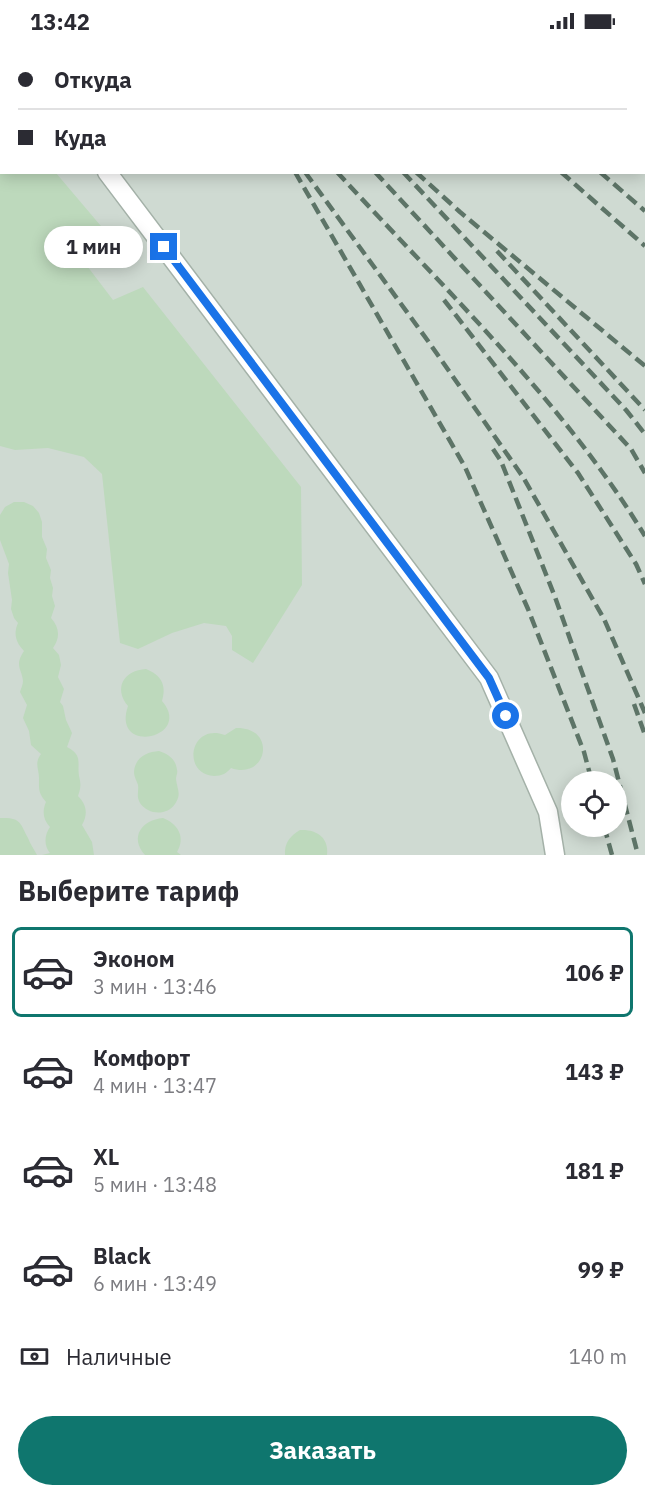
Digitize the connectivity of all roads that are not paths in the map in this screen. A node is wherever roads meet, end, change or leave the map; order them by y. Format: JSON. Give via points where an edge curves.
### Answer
{"nodes":[{"id":1,"x":109,"y":174,"type":"edge"},
{"id":2,"x":555,"y":855,"type":"edge"}],
"edges":[{"from":1,"to":2,"type":"lane","via":[[489,678],[548,812]]}]}
